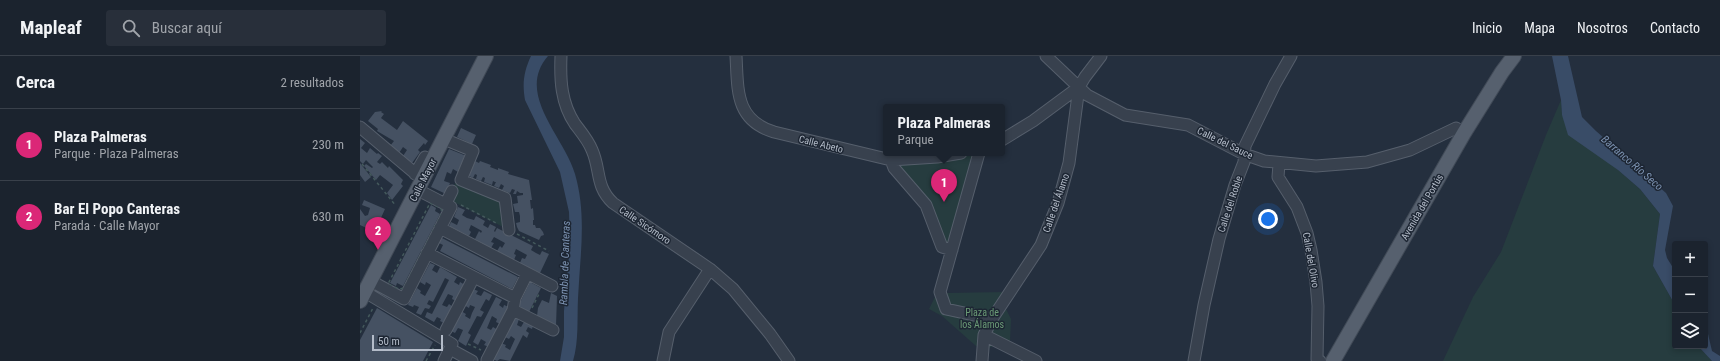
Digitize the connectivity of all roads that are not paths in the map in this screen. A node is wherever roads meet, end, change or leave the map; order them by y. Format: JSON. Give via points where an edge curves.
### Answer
{"nodes":[{"id":1,"x":561,"y":56,"type":"edge"},
{"id":2,"x":736,"y":56,"type":"edge"},
{"id":3,"x":1046,"y":56,"type":"edge"},
{"id":4,"x":1101,"y":56,"type":"edge"},
{"id":5,"x":1291,"y":56,"type":"edge"},
{"id":6,"x":1514,"y":56,"type":"edge"},
{"id":7,"x":486,"y":57,"type":"edge"},
{"id":8,"x":1079,"y":87,"type":"junction"},
{"id":9,"x":360,"y":126,"type":"edge"},
{"id":10,"x":1464,"y":133,"type":"junction"},
{"id":11,"x":444,"y":138,"type":"junction"},
{"id":12,"x":1005,"y":138,"type":"edge"},
{"id":13,"x":1244,"y":154,"type":"junction"},
{"id":14,"x":943,"y":156,"type":"edge"},
{"id":15,"x":978,"y":156,"type":"edge"},
{"id":16,"x":425,"y":157,"type":"dead end"},
{"id":17,"x":891,"y":160,"type":"junction"},
{"id":18,"x":1279,"y":164,"type":"junction"},
{"id":19,"x":419,"y":182,"type":"junction"},
{"id":20,"x":440,"y":228,"type":"junction"},
{"id":21,"x":509,"y":230,"type":"road end"},
{"id":22,"x":952,"y":250,"type":"junction"},
{"id":23,"x":427,"y":253,"type":"junction"},
{"id":24,"x":710,"y":269,"type":"junction"},
{"id":25,"x":527,"y":274,"type":"junction"},
{"id":26,"x":474,"y":277,"type":"junction"},
{"id":27,"x":547,"y":286,"type":"road end"},
{"id":28,"x":365,"y":291,"type":"edge"},
{"id":29,"x":515,"y":298,"type":"junction"},
{"id":30,"x":513,"y":310,"type":"junction"},
{"id":31,"x":992,"y":319,"type":"junction"},
{"id":32,"x":446,"y":330,"type":"dead end"},
{"id":33,"x":553,"y":330,"type":"dead end"},
{"id":34,"x":984,"y":335,"type":"junction"},
{"id":35,"x":451,"y":347,"type":"junction"},
{"id":36,"x":487,"y":357,"type":"edge"},
{"id":37,"x":444,"y":361,"type":"edge"},
{"id":38,"x":472,"y":361,"type":"edge"},
{"id":39,"x":663,"y":361,"type":"edge"},
{"id":40,"x":789,"y":361,"type":"edge"},
{"id":41,"x":982,"y":361,"type":"edge"},
{"id":42,"x":1036,"y":361,"type":"edge"},
{"id":43,"x":1194,"y":361,"type":"edge"},
{"id":44,"x":1320,"y":361,"type":"edge"},
{"id":45,"x":1333,"y":361,"type":"edge"}],
"edges":[{"from":1,"to":24,"type":"street","name":"Calle Sicómoro","via":[[560,80],[566,107],[592,149],[600,182],[607,197]]},
{"from":2,"to":17,"type":"street","name":"Calle Abeto","via":[[739,97],[745,111],[756,124],[774,132]]},
{"from":3,"to":8,"type":"street","name":"Calle del Sauce"},
{"from":4,"to":8,"type":"street","name":"Calle del Álamo"},
{"from":5,"to":13,"type":"street","name":"Calle del Roble","via":[[1245,146]]},
{"from":6,"to":10,"type":"main road","name":"Avenida del Portús"},
{"from":7,"to":11,"type":"main road","name":"Calle Mayor"},
{"from":8,"to":12,"type":"street"},
{"from":8,"to":13,"type":"street","name":"Calle del Sauce","via":[[1087,95],[1125,116],[1188,125]]},
{"from":8,"to":31,"type":"street","name":"Calle del Álamo","via":[[1069,164],[1058,204],[1041,245]]},
{"from":9,"to":19,"type":"street"},
{"from":10,"to":18,"type":"street","name":"Calle del Sauce","via":[[1456,128],[1410,150],[1367,162],[1322,166]]},
{"from":10,"to":45,"type":"main road","name":"Avenida del Portús"},
{"from":11,"to":19,"type":"main road","name":"Calle Mayor"},
{"from":11,"to":21,"type":"street","via":[[473,151],[461,180],[505,198]]},
{"from":13,"to":18,"type":"street","name":"Calle del Sauce"},
{"from":13,"to":43,"type":"street","name":"Calle del Roble","via":[[1244,162],[1219,239]]},
{"from":14,"to":17,"type":"street","name":"Calle Abeto"},
{"from":15,"to":22,"type":"street"},
{"from":16,"to":19,"type":"street"},
{"from":17,"to":22,"type":"street","via":[[894,168],[926,205],[942,247]]},
{"from":18,"to":44,"type":"street","name":"Calle del Olivo","via":[[1278,177],[1297,207],[1311,250],[1318,306],[1317,359]]},
{"from":19,"to":20,"type":"street","via":[[450,207]]},
{"from":19,"to":28,"type":"main road","name":"Calle Mayor"},
{"from":20,"to":23,"type":"street"},
{"from":20,"to":25,"type":"street"},
{"from":22,"to":31,"type":"street","via":[[940,292],[946,309]]},
{"from":23,"to":26,"type":"street"},
{"from":23,"to":28,"type":"street","via":[[404,299]]},
{"from":24,"to":39,"type":"street","via":[[669,332]]},
{"from":24,"to":40,"type":"street","name":"Calle Sicómoro","via":[[733,289]]},
{"from":25,"to":27,"type":"street"},
{"from":25,"to":29,"type":"street"},
{"from":26,"to":29,"type":"street"},
{"from":26,"to":32,"type":"street"},
{"from":28,"to":35,"type":"street"},
{"from":29,"to":30,"type":"street"},
{"from":30,"to":33,"type":"street"},
{"from":30,"to":36,"type":"street"},
{"from":31,"to":34,"type":"street","name":"Calle del Álamo"},
{"from":34,"to":41,"type":"street"},
{"from":34,"to":42,"type":"street"},
{"from":35,"to":37,"type":"street"},
{"from":35,"to":38,"type":"street"}]}
